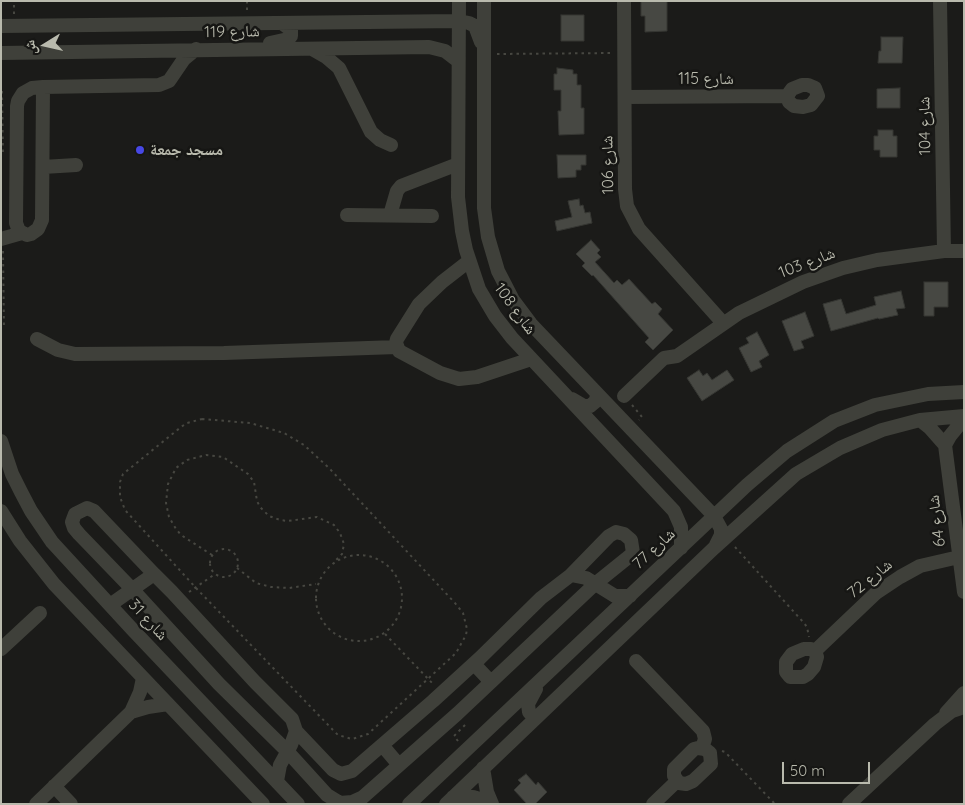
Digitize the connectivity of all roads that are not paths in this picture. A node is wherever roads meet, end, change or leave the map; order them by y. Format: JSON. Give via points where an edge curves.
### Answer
{"nodes":[{"id":1,"x":459,"y":1,"type":"edge"},
{"id":2,"x":484,"y":1,"type":"edge"},
{"id":3,"x":624,"y":1,"type":"edge"},
{"id":4,"x":940,"y":1,"type":"edge"},
{"id":5,"x":459,"y":22,"type":"junction"},
{"id":6,"x":283,"y":24,"type":"junction"},
{"id":7,"x":1,"y":26,"type":"edge"},
{"id":8,"x":23,"y":27,"type":"junction"},
{"id":9,"x":1,"y":33,"type":"edge"},
{"id":10,"x":311,"y":48,"type":"junction"},
{"id":11,"x":359,"y":48,"type":"junction"},
{"id":12,"x":196,"y":49,"type":"junction"},
{"id":13,"x":238,"y":49,"type":"junction"},
{"id":14,"x":160,"y":50,"type":"junction"},
{"id":15,"x":483,"y":51,"type":"junction"},
{"id":16,"x":2,"y":54,"type":"edge"},
{"id":17,"x":458,"y":61,"type":"junction"},
{"id":18,"x":339,"y":68,"type":"junction"},
{"id":19,"x":172,"y":77,"type":"junction"},
{"id":20,"x":43,"y":88,"type":"junction"},
{"id":21,"x":787,"y":96,"type":"dead end"},
{"id":22,"x":625,"y":97,"type":"junction"},
{"id":23,"x":391,"y":145,"type":"dead end"},
{"id":24,"x":458,"y":164,"type":"junction"},
{"id":25,"x":76,"y":165,"type":"dead end"},
{"id":26,"x":43,"y":167,"type":"junction"},
{"id":27,"x":347,"y":215,"type":"dead end"},
{"id":28,"x":390,"y":215,"type":"junction"},
{"id":29,"x":432,"y":216,"type":"dead end"},
{"id":30,"x":1,"y":227,"type":"edge"},
{"id":31,"x":19,"y":228,"type":"junction"},
{"id":32,"x":1,"y":239,"type":"edge"},
{"id":33,"x":944,"y":251,"type":"junction"},
{"id":34,"x":964,"y":251,"type":"edge"},
{"id":35,"x":469,"y":261,"type":"junction"},
{"id":36,"x":723,"y":323,"type":"junction"},
{"id":37,"x":37,"y":339,"type":"dead end"},
{"id":38,"x":397,"y":347,"type":"junction"},
{"id":39,"x":532,"y":359,"type":"junction"},
{"id":40,"x":964,"y":392,"type":"edge"},
{"id":41,"x":598,"y":394,"type":"junction"},
{"id":42,"x":565,"y":395,"type":"junction"},
{"id":43,"x":624,"y":396,"type":"dead end"},
{"id":44,"x":964,"y":416,"type":"edge"},
{"id":45,"x":920,"y":420,"type":"junction"},
{"id":46,"x":964,"y":420,"type":"edge"},
{"id":47,"x":1,"y":441,"type":"edge"},
{"id":48,"x":946,"y":445,"type":"junction"},
{"id":49,"x":1,"y":511,"type":"edge"},
{"id":50,"x":714,"y":516,"type":"junction"},
{"id":51,"x":681,"y":548,"type":"junction"},
{"id":52,"x":714,"y":548,"type":"junction"},
{"id":53,"x":959,"y":557,"type":"junction"},
{"id":54,"x":154,"y":574,"type":"junction"},
{"id":55,"x":571,"y":575,"type":"junction"},
{"id":56,"x":595,"y":584,"type":"junction"},
{"id":57,"x":132,"y":589,"type":"junction"},
{"id":58,"x":964,"y":592,"type":"edge"},
{"id":59,"x":630,"y":596,"type":"junction"},
{"id":60,"x":110,"y":605,"type":"junction"},
{"id":61,"x":40,"y":612,"type":"dead end"},
{"id":62,"x":1,"y":649,"type":"edge"},
{"id":63,"x":809,"y":650,"type":"road end"},
{"id":64,"x":636,"y":661,"type":"dead end"},
{"id":65,"x":474,"y":664,"type":"junction"},
{"id":66,"x":550,"y":670,"type":"junction"},
{"id":67,"x":143,"y":678,"type":"junction"},
{"id":68,"x":491,"y":682,"type":"junction"},
{"id":69,"x":964,"y":693,"type":"edge"},
{"id":70,"x":168,"y":704,"type":"junction"},
{"id":71,"x":964,"y":707,"type":"edge"},
{"id":72,"x":132,"y":712,"type":"junction"},
{"id":73,"x":943,"y":717,"type":"junction"},
{"id":74,"x":535,"y":718,"type":"junction"},
{"id":75,"x":296,"y":731,"type":"junction"},
{"id":76,"x":382,"y":745,"type":"junction"},
{"id":77,"x":314,"y":750,"type":"junction"},
{"id":78,"x":705,"y":750,"type":"junction"},
{"id":79,"x":287,"y":751,"type":"junction"},
{"id":80,"x":298,"y":764,"type":"junction"},
{"id":81,"x":399,"y":765,"type":"junction"},
{"id":82,"x":483,"y":768,"type":"junction"},
{"id":83,"x":277,"y":781,"type":"junction"},
{"id":84,"x":677,"y":781,"type":"junction"},
{"id":85,"x":54,"y":786,"type":"junction"},
{"id":86,"x":449,"y":800,"type":"edge"},
{"id":87,"x":491,"y":803,"type":"edge"},
{"id":88,"x":36,"y":804,"type":"edge"},
{"id":89,"x":70,"y":804,"type":"edge"},
{"id":90,"x":263,"y":804,"type":"edge"},
{"id":91,"x":298,"y":804,"type":"edge"},
{"id":92,"x":409,"y":804,"type":"edge"},
{"id":93,"x":653,"y":804,"type":"edge"},
{"id":94,"x":849,"y":804,"type":"edge"}],
"edges":[{"from":1,"to":5,"type":"street","name":"شارع 108"},
{"from":2,"to":15,"type":"street","name":"شارع 108"},
{"from":3,"to":22,"type":"street","name":"شارع 106"},
{"from":4,"to":33,"type":"street","name":"شارع 104"},
{"from":5,"to":6,"type":"street","name":"شارع 119"},
{"from":5,"to":15,"type":"street","via":[[475,26]]},
{"from":5,"to":17,"type":"street","name":"شارع 108"},
{"from":6,"to":8,"type":"street","name":"شارع 119"},
{"from":6,"to":13,"type":"street","via":[[292,32],[288,39]]},
{"from":7,"to":8,"type":"street","name":"شارع 119"},
{"from":8,"to":9,"type":"street"},
{"from":10,"to":11,"type":"street","name":"شارع 119"},
{"from":10,"to":13,"type":"street","name":"شارع 119"},
{"from":10,"to":18,"type":"street"},
{"from":11,"to":17,"type":"street","name":"شارع 119","via":[[434,48]]},
{"from":11,"to":18,"type":"street","via":[[349,53]]},
{"from":12,"to":13,"type":"street","name":"شارع 119"},
{"from":12,"to":14,"type":"street","name":"شارع 119"},
{"from":12,"to":19,"type":"street","via":[[184,59]]},
{"from":14,"to":16,"type":"street","name":"شارع 119"},
{"from":14,"to":19,"type":"street"},
{"from":15,"to":41,"type":"street","name":"شارع 108","via":[[483,190],[492,254],[505,286],[522,312]]},
{"from":17,"to":24,"type":"street","name":"شارع 108"},
{"from":18,"to":23,"type":"street","via":[[371,132]]},
{"from":19,"to":20,"type":"street","via":[[159,85]]},
{"from":20,"to":26,"type":"street"},
{"from":20,"to":31,"type":"street","via":[[26,90],[18,101]]},
{"from":21,"to":22,"type":"street","name":"شارع 115"},
{"from":22,"to":36,"type":"street","name":"شارع 106","via":[[625,189],[630,214],[639,229]]},
{"from":24,"to":28,"type":"street","via":[[402,186],[397,191]]},
{"from":24,"to":35,"type":"street","name":"شارع 108","via":[[460,214]]},
{"from":25,"to":26,"type":"street"},
{"from":26,"to":31,"type":"street","via":[[41,225],[31,234]]},
{"from":27,"to":28,"type":"street"},
{"from":28,"to":29,"type":"street"},
{"from":30,"to":31,"type":"street"},
{"from":31,"to":32,"type":"street"},
{"from":33,"to":34,"type":"street","name":"شارع 103"},
{"from":33,"to":36,"type":"street","name":"شارع 103","via":[[876,260],[834,270],[779,293]]},
{"from":35,"to":38,"type":"street","via":[[419,304],[399,336]]},
{"from":35,"to":39,"type":"street","name":"شارع 108","via":[[479,289],[495,316]]},
{"from":36,"to":43,"type":"street","name":"شارع 103","via":[[675,357],[664,358]]},
{"from":37,"to":38,"type":"street","via":[[58,350],[75,354]]},
{"from":38,"to":39,"type":"street","via":[[405,356],[459,379],[477,378]]},
{"from":39,"to":42,"type":"street","name":"شارع 108"},
{"from":40,"to":50,"type":"street","name":"شارع 77","via":[[896,399],[834,421],[774,462]]},
{"from":41,"to":42,"type":"street","via":[[594,404],[587,407]]},
{"from":41,"to":50,"type":"street","name":"شارع 108"},
{"from":42,"to":51,"type":"street","name":"شارع 108","via":[[674,511],[681,527]]},
{"from":44,"to":45,"type":"street"},
{"from":45,"to":48,"type":"street"},
{"from":45,"to":52,"type":"street","via":[[882,430],[818,460],[796,474]]},
{"from":46,"to":48,"type":"street"},
{"from":47,"to":60,"type":"street","name":"شارع 31","via":[[12,474],[41,527],[64,557]]},
{"from":48,"to":53,"type":"street","name":"شارع 64"},
{"from":49,"to":67,"type":"street","via":[[54,584]]},
{"from":50,"to":51,"type":"street","name":"شارع 77"},
{"from":50,"to":52,"type":"street","via":[[721,532]]},
{"from":51,"to":59,"type":"street","name":"شارع 77"},
{"from":52,"to":74,"type":"street"},
{"from":53,"to":58,"type":"street","name":"شارع 64"},
{"from":53,"to":63,"type":"street","name":"شارع 72","via":[[920,566],[900,576]]},
{"from":54,"to":57,"type":"street"},
{"from":54,"to":57,"type":"street","via":[[94,511],[87,508],[75,514],[74,528]]},
{"from":54,"to":75,"type":"street","via":[[292,719]]},
{"from":55,"to":56,"type":"street"},
{"from":55,"to":56,"type":"street","via":[[609,536],[616,532],[624,534],[631,540],[633,553]]},
{"from":55,"to":65,"type":"street","via":[[541,598]]},
{"from":56,"to":59,"type":"street","via":[[615,596]]},
{"from":56,"to":68,"type":"street"},
{"from":57,"to":60,"type":"street"},
{"from":57,"to":79,"type":"street","via":[[219,684]]},
{"from":59,"to":66,"type":"street","name":"شارع 77"},
{"from":60,"to":83,"type":"street","name":"شارع 31"},
{"from":61,"to":62,"type":"street"},
{"from":64,"to":78,"type":"street","via":[[703,731]]},
{"from":65,"to":68,"type":"street"},
{"from":65,"to":76,"type":"street"},
{"from":66,"to":74,"type":"street","via":[[528,701],[529,712]]},
{"from":66,"to":92,"type":"street","name":"شارع 77"},
{"from":67,"to":70,"type":"street"},
{"from":67,"to":72,"type":"street"},
{"from":68,"to":81,"type":"street"},
{"from":69,"to":73,"type":"street"},
{"from":70,"to":72,"type":"street"},
{"from":70,"to":90,"type":"street"},
{"from":71,"to":73,"type":"street"},
{"from":72,"to":85,"type":"street"},
{"from":73,"to":94,"type":"street"},
{"from":74,"to":82,"type":"street"},
{"from":75,"to":77,"type":"street"},
{"from":75,"to":79,"type":"street"},
{"from":76,"to":77,"type":"street","via":[[352,771],[341,774]]},
{"from":76,"to":81,"type":"street"},
{"from":77,"to":80,"type":"street","via":[[302,752]]},
{"from":78,"to":84,"type":"street","via":[[694,750],[676,765]]},
{"from":78,"to":84,"type":"street","via":[[712,760],[709,767],[689,783]]},
{"from":79,"to":80,"type":"street"},
{"from":79,"to":83,"type":"street","via":[[280,764]]},
{"from":80,"to":81,"type":"street","via":[[327,795],[340,802],[352,802],[363,797]]},
{"from":82,"to":86,"type":"street"},
{"from":82,"to":87,"type":"street"},
{"from":83,"to":91,"type":"street","name":"شارع 31"},
{"from":84,"to":93,"type":"street"},
{"from":85,"to":88,"type":"street"},
{"from":85,"to":89,"type":"street"},
{"from":86,"to":87,"type":"street","via":[[473,796]]}]}
